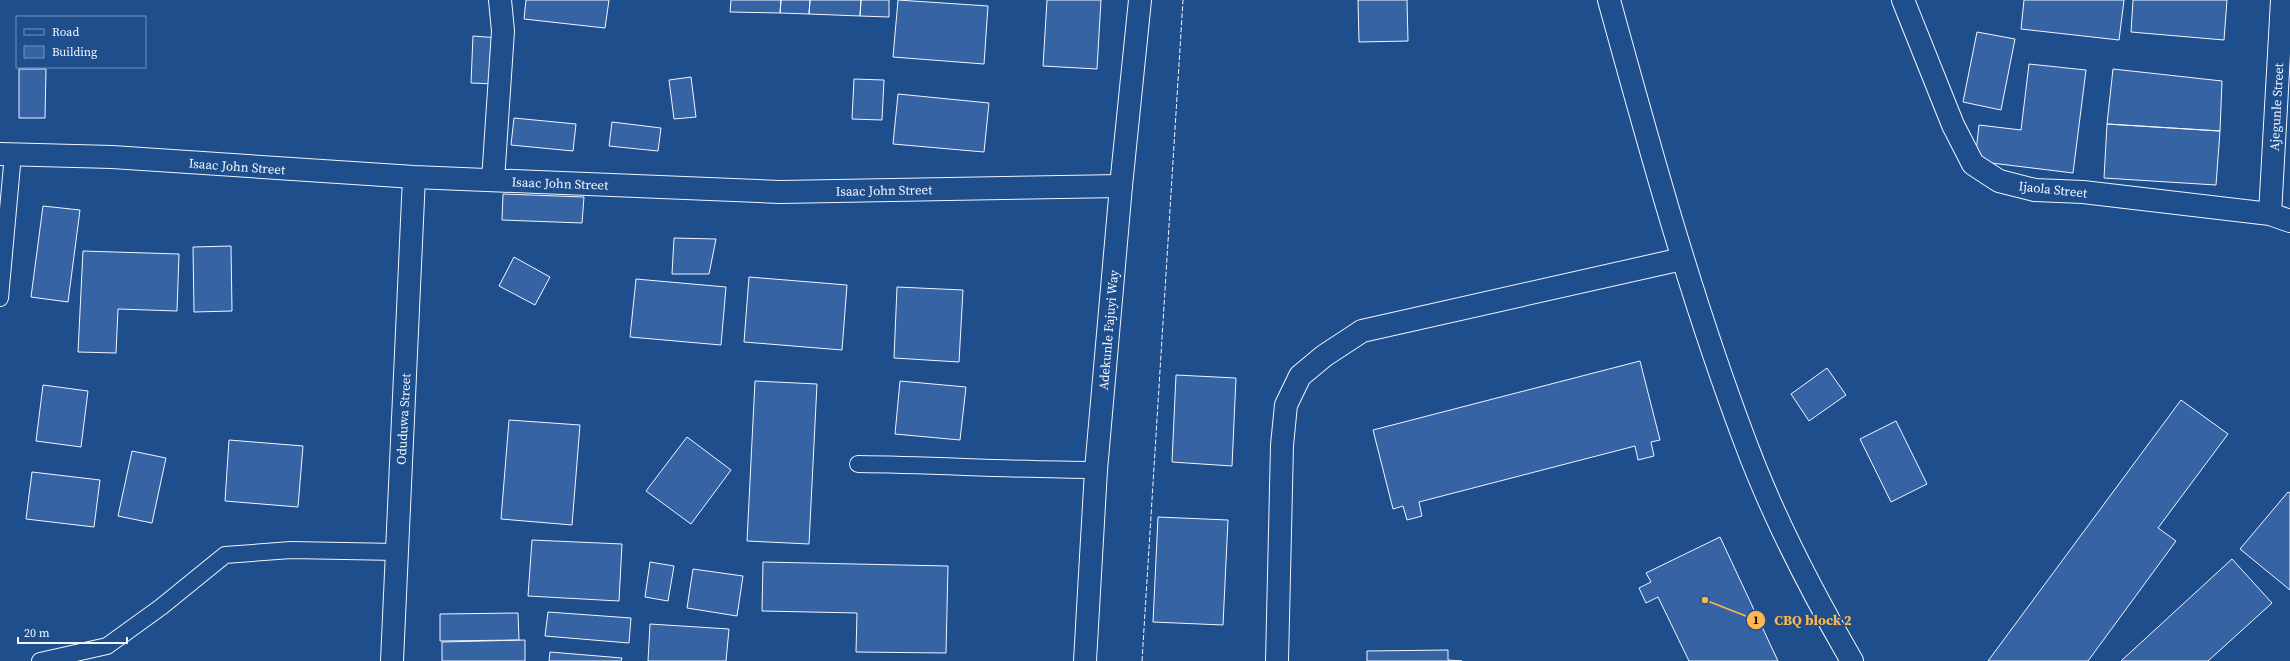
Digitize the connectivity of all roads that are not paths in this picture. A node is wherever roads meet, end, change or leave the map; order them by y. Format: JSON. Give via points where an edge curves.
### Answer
{"nodes":[{"id":1,"x":500,"y":0,"type":"edge"},
{"id":2,"x":1140,"y":0,"type":"edge"},
{"id":3,"x":1609,"y":0,"type":"edge"},
{"id":4,"x":1903,"y":0,"type":"edge"},
{"id":5,"x":2282,"y":0,"type":"edge"},
{"id":6,"x":7,"y":154,"type":"edge"},
{"id":7,"x":414,"y":177,"type":"junction"},
{"id":8,"x":493,"y":180,"type":"junction"},
{"id":9,"x":1121,"y":186,"type":"junction"},
{"id":10,"x":2280,"y":217,"type":"edge"},
{"id":11,"x":2,"y":257,"type":"edge"},
{"id":12,"x":1682,"y":259,"type":"junction"},
{"id":13,"x":0,"y":298,"type":"edge"},
{"id":14,"x":858,"y":464,"type":"dead end"},
{"id":15,"x":1096,"y":470,"type":"junction"},
{"id":16,"x":397,"y":552,"type":"junction"},
{"id":17,"x":40,"y":661,"type":"edge"},
{"id":18,"x":392,"y":661,"type":"edge"},
{"id":19,"x":1085,"y":661,"type":"edge"},
{"id":20,"x":1277,"y":661,"type":"edge"},
{"id":21,"x":1852,"y":661,"type":"edge"}],
"edges":[{"from":1,"to":8,"type":"street","via":[[503,31]]},
{"from":2,"to":9,"type":"street","name":"Adekunle Fajuyi Way"},
{"from":3,"to":12,"type":"street"},
{"from":4,"to":10,"type":"street","name":"Ijaola Street","via":[[1953,125],[1969,157],[1973,164],[1999,181],[2036,190],[2084,192]]},
{"from":5,"to":10,"type":"street","name":"Ajegunle Street"},
{"from":6,"to":7,"type":"street","name":"Isaac John Street","via":[[112,157]]},
{"from":6,"to":11,"type":"lane"},
{"from":7,"to":8,"type":"street","name":"Isaac John Street"},
{"from":7,"to":16,"type":"street","name":"Oduduwa Street"},
{"from":8,"to":9,"type":"street","name":"Isaac John Street","via":[[780,192]]},
{"from":9,"to":15,"type":"street","name":"Adekunle Fajuyi Way"},
{"from":11,"to":13,"type":"lane"},
{"from":12,"to":20,"type":"street","via":[[1362,331],[1324,356],[1300,376],[1286,405],[1282,445]]},
{"from":12,"to":21,"type":"street","via":[[1746,445],[1796,556]]},
{"from":14,"to":15,"type":"lane"},
{"from":15,"to":19,"type":"street","name":"Adekunle Fajuyi Way"},
{"from":16,"to":17,"type":"lane","via":[[291,550],[225,555],[107,646]]},
{"from":16,"to":18,"type":"street","name":"Oduduwa Street"}]}
